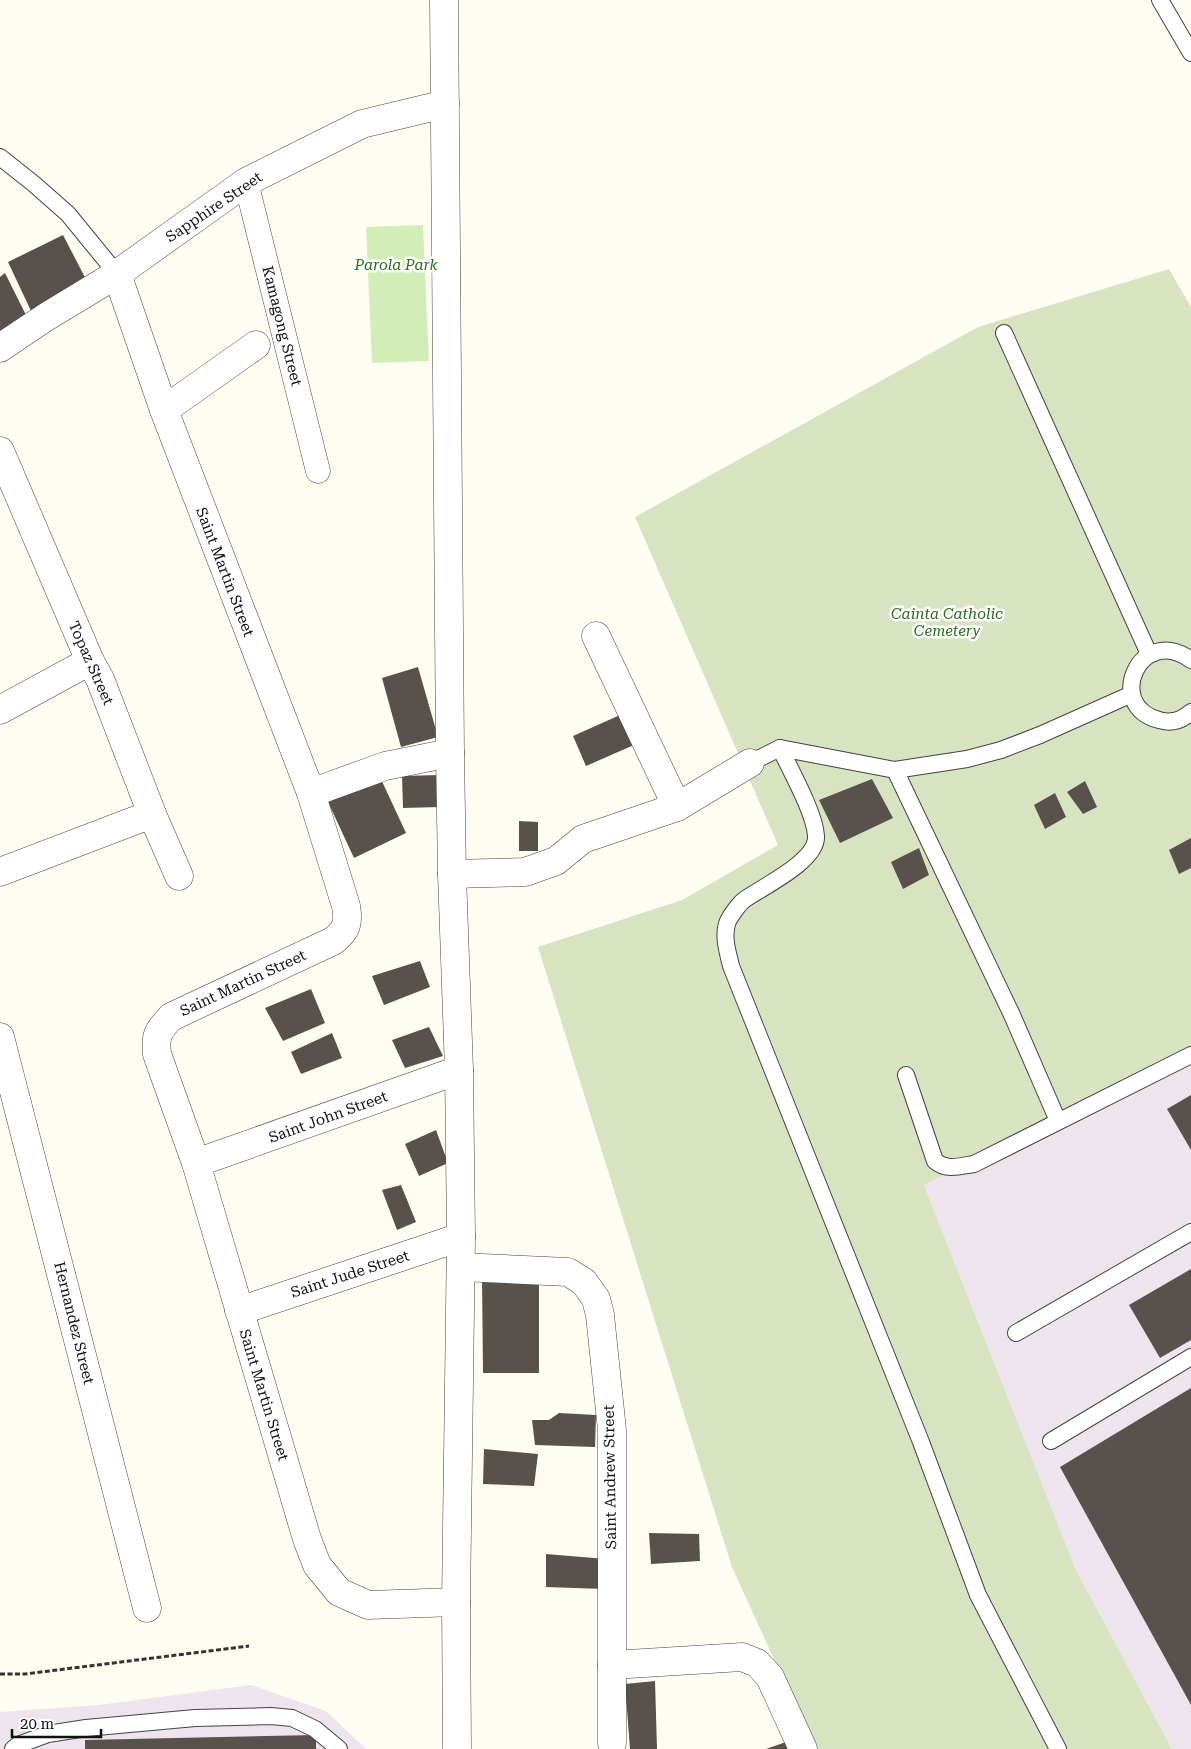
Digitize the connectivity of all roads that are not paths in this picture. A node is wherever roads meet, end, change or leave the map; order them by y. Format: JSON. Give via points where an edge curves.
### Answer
{"nodes":[{"id":1,"x":444,"y":0,"type":"edge"},
{"id":2,"x":1160,"y":0,"type":"edge"},
{"id":3,"x":1191,"y":53,"type":"edge"},
{"id":4,"x":445,"y":104,"type":"junction"},
{"id":5,"x":0,"y":157,"type":"edge"},
{"id":6,"x":246,"y":182,"type":"junction"},
{"id":7,"x":117,"y":274,"type":"junction"},
{"id":8,"x":1004,"y":333,"type":"dead end"},
{"id":9,"x":256,"y":345,"type":"dead end"},
{"id":10,"x":0,"y":348,"type":"edge"},
{"id":11,"x":164,"y":410,"type":"junction"},
{"id":12,"x":0,"y":451,"type":"edge"},
{"id":13,"x":318,"y":471,"type":"dead end"},
{"id":14,"x":596,"y":636,"type":"dead end"},
{"id":15,"x":1149,"y":654,"type":"junction"},
{"id":16,"x":1191,"y":660,"type":"edge"},
{"id":17,"x":90,"y":661,"type":"junction"},
{"id":18,"x":1132,"y":694,"type":"junction"},
{"id":19,"x":0,"y":710,"type":"edge"},
{"id":20,"x":1189,"y":720,"type":"edge"},
{"id":21,"x":780,"y":748,"type":"junction"},
{"id":22,"x":450,"y":753,"type":"junction"},
{"id":23,"x":750,"y":763,"type":"joint"},
{"id":24,"x":895,"y":770,"type":"junction"},
{"id":25,"x":311,"y":792,"type":"junction"},
{"id":26,"x":677,"y":807,"type":"junction"},
{"id":27,"x":152,"y":814,"type":"junction"},
{"id":28,"x":0,"y":872,"type":"edge"},
{"id":29,"x":452,"y":874,"type":"junction"},
{"id":30,"x":179,"y":876,"type":"dead end"},
{"id":31,"x":0,"y":1037,"type":"edge"},
{"id":32,"x":1191,"y":1055,"type":"edge"},
{"id":33,"x":460,"y":1070,"type":"junction"},
{"id":34,"x":906,"y":1075,"type":"dead end"},
{"id":35,"x":1058,"y":1121,"type":"junction"},
{"id":36,"x":196,"y":1164,"type":"junction"},
{"id":37,"x":1191,"y":1232,"type":"edge"},
{"id":38,"x":461,"y":1237,"type":"junction"},
{"id":39,"x":461,"y":1267,"type":"junction"},
{"id":40,"x":239,"y":1310,"type":"junction"},
{"id":41,"x":1016,"y":1333,"type":"dead end"},
{"id":42,"x":1191,"y":1357,"type":"edge"},
{"id":43,"x":1050,"y":1441,"type":"dead end"},
{"id":44,"x":456,"y":1602,"type":"junction"},
{"id":45,"x":147,"y":1608,"type":"dead end"},
{"id":46,"x":612,"y":1665,"type":"junction"},
{"id":47,"x":612,"y":1743,"type":"dead end"},
{"id":48,"x":13,"y":1749,"type":"edge"},
{"id":49,"x":339,"y":1749,"type":"edge"},
{"id":50,"x":457,"y":1749,"type":"edge"},
{"id":51,"x":803,"y":1749,"type":"edge"},
{"id":52,"x":1058,"y":1749,"type":"edge"}],
"edges":[{"from":1,"to":4,"type":"street"},
{"from":2,"to":3,"type":"lane"},
{"from":4,"to":6,"type":"street","name":"Sapphire Street","via":[[362,124]]},
{"from":4,"to":22,"type":"street"},
{"from":5,"to":7,"type":"lane","via":[[68,214]]},
{"from":6,"to":7,"type":"street","name":"Sapphire Street"},
{"from":6,"to":13,"type":"street","name":"Kamagong Street"},
{"from":7,"to":10,"type":"street","name":"Sapphire Street"},
{"from":7,"to":11,"type":"street","name":"Saint Martin Street"},
{"from":8,"to":15,"type":"lane"},
{"from":9,"to":11,"type":"street"},
{"from":11,"to":25,"type":"street","name":"Saint Martin Street"},
{"from":12,"to":17,"type":"street","name":"Topaz Street"},
{"from":14,"to":26,"type":"street"},
{"from":15,"to":16,"type":"lane","via":[[1170,650]]},
{"from":15,"to":18,"type":"lane","via":[[1134,671]]},
{"from":17,"to":19,"type":"street"},
{"from":17,"to":27,"type":"street","name":"Topaz Street","via":[[100,679]]},
{"from":18,"to":20,"type":"lane","via":[[1143,713],[1153,719],[1164,722]]},
{"from":18,"to":24,"type":"lane","via":[[1001,750],[967,759]]},
{"from":21,"to":23,"type":"lane"},
{"from":21,"to":24,"type":"lane"},
{"from":21,"to":52,"type":"lane","via":[[813,820],[817,839],[808,856],[743,901],[727,922],[725,942],[731,966],[921,1442],[978,1595]]},
{"from":22,"to":25,"type":"street","via":[[384,766]]},
{"from":22,"to":29,"type":"street"},
{"from":23,"to":26,"type":"street"},
{"from":24,"to":35,"type":"lane","via":[[1012,1014]]},
{"from":25,"to":36,"type":"street","name":"Saint Martin Street","via":[[346,906],[348,920],[342,934],[171,1017],[155,1040],[156,1054]]},
{"from":26,"to":29,"type":"street","via":[[582,839],[556,861],[525,872]]},
{"from":27,"to":28,"type":"street"},
{"from":27,"to":30,"type":"street","name":"Topaz Street"},
{"from":29,"to":33,"type":"street"},
{"from":31,"to":45,"type":"street","name":"Hernandez Street"},
{"from":32,"to":35,"type":"lane"},
{"from":33,"to":36,"type":"street","name":"Saint John Street"},
{"from":33,"to":38,"type":"street"},
{"from":34,"to":35,"type":"lane","via":[[935,1161],[941,1166],[974,1164]]},
{"from":36,"to":40,"type":"street","name":"Saint Martin Street"},
{"from":37,"to":41,"type":"lane"},
{"from":38,"to":39,"type":"street"},
{"from":38,"to":40,"type":"street","name":"Saint Jude Street"},
{"from":39,"to":44,"type":"street"},
{"from":39,"to":46,"type":"street","name":"Saint Andrew Street","via":[[568,1272],[584,1282],[596,1299],[612,1430]]},
{"from":40,"to":44,"type":"street","name":"Saint Martin Street","via":[[317,1565],[339,1592],[368,1605]]},
{"from":42,"to":43,"type":"lane"},
{"from":44,"to":50,"type":"street"},
{"from":46,"to":47,"type":"street","name":"Saint Andrew Street"},
{"from":46,"to":51,"type":"street","via":[[742,1657],[757,1663],[770,1677]]},
{"from":48,"to":49,"type":"lane","via":[[48,1734],[86,1728],[195,1718],[271,1716],[292,1718],[315,1729]]}]}
